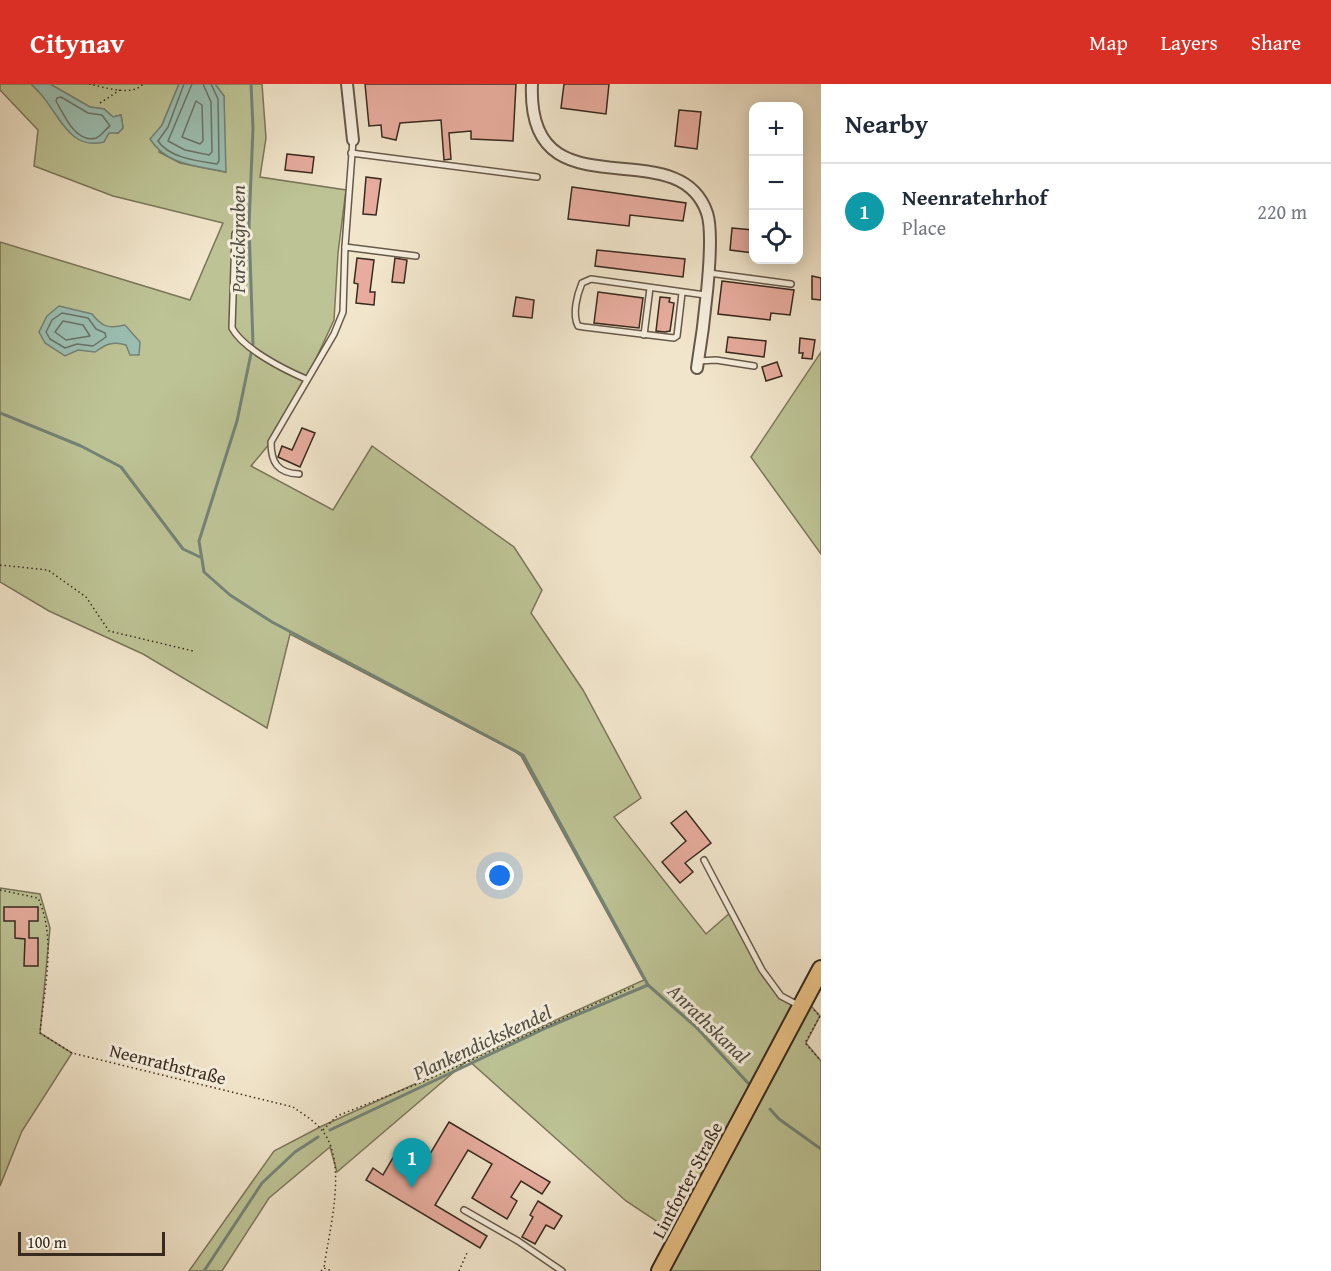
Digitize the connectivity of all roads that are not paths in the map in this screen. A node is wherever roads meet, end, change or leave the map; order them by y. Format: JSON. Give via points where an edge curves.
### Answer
{"nodes":[{"id":1,"x":347,"y":84,"type":"edge"},
{"id":2,"x":532,"y":84,"type":"edge"},
{"id":3,"x":353,"y":140,"type":"joint"},
{"id":4,"x":351,"y":153,"type":"junction"},
{"id":5,"x":537,"y":177,"type":"dead end"},
{"id":6,"x":235,"y":234,"type":"dead end"},
{"id":7,"x":345,"y":247,"type":"junction"},
{"id":8,"x":416,"y":256,"type":"dead end"},
{"id":9,"x":707,"y":273,"type":"junction"},
{"id":10,"x":791,"y":284,"type":"dead end"},
{"id":11,"x":650,"y":288,"type":"junction"},
{"id":12,"x":681,"y":293,"type":"junction"},
{"id":13,"x":705,"y":295,"type":"junction"},
{"id":14,"x":644,"y":335,"type":"junction"},
{"id":15,"x":697,"y":364,"type":"joint"},
{"id":16,"x":754,"y":366,"type":"dead end"},
{"id":17,"x":306,"y":379,"type":"junction"},
{"id":18,"x":299,"y":474,"type":"dead end"},
{"id":19,"x":704,"y":860,"type":"dead end"},
{"id":20,"x":821,"y":969,"type":"edge"},
{"id":21,"x":804,"y":1004,"type":"junction"},
{"id":22,"x":464,"y":1210,"type":"dead end"},
{"id":23,"x":562,"y":1271,"type":"edge"},
{"id":24,"x":660,"y":1271,"type":"edge"}],
"edges":[{"from":1,"to":3,"type":"street"},
{"from":2,"to":9,"type":"street","via":[[535,124],[545,142],[559,155],[574,163],[663,175],[681,181],[697,194],[710,228]]},
{"from":3,"to":4,"type":"lane"},
{"from":4,"to":5,"type":"lane"},
{"from":4,"to":7,"type":"lane"},
{"from":6,"to":17,"type":"lane","via":[[232,328],[247,344]]},
{"from":7,"to":8,"type":"lane"},
{"from":7,"to":17,"type":"lane","via":[[343,312]]},
{"from":9,"to":10,"type":"lane"},
{"from":9,"to":13,"type":"street"},
{"from":11,"to":12,"type":"lane"},
{"from":11,"to":14,"type":"lane"},
{"from":11,"to":14,"type":"lane","via":[[591,279],[582,283],[576,309],[578,326]]},
{"from":12,"to":13,"type":"lane"},
{"from":12,"to":14,"type":"lane","via":[[677,336]]},
{"from":13,"to":15,"type":"street"},
{"from":15,"to":16,"type":"lane","via":[[716,360]]},
{"from":17,"to":18,"type":"lane","via":[[271,441],[275,465],[290,474]]},
{"from":19,"to":21,"type":"lane","via":[[762,970],[781,996]]},
{"from":20,"to":21,"type":"main road","name":"Lintforter Straße"},
{"from":21,"to":24,"type":"main road","name":"Lintforter Straße"},
{"from":22,"to":23,"type":"lane","via":[[518,1240]]}]}
